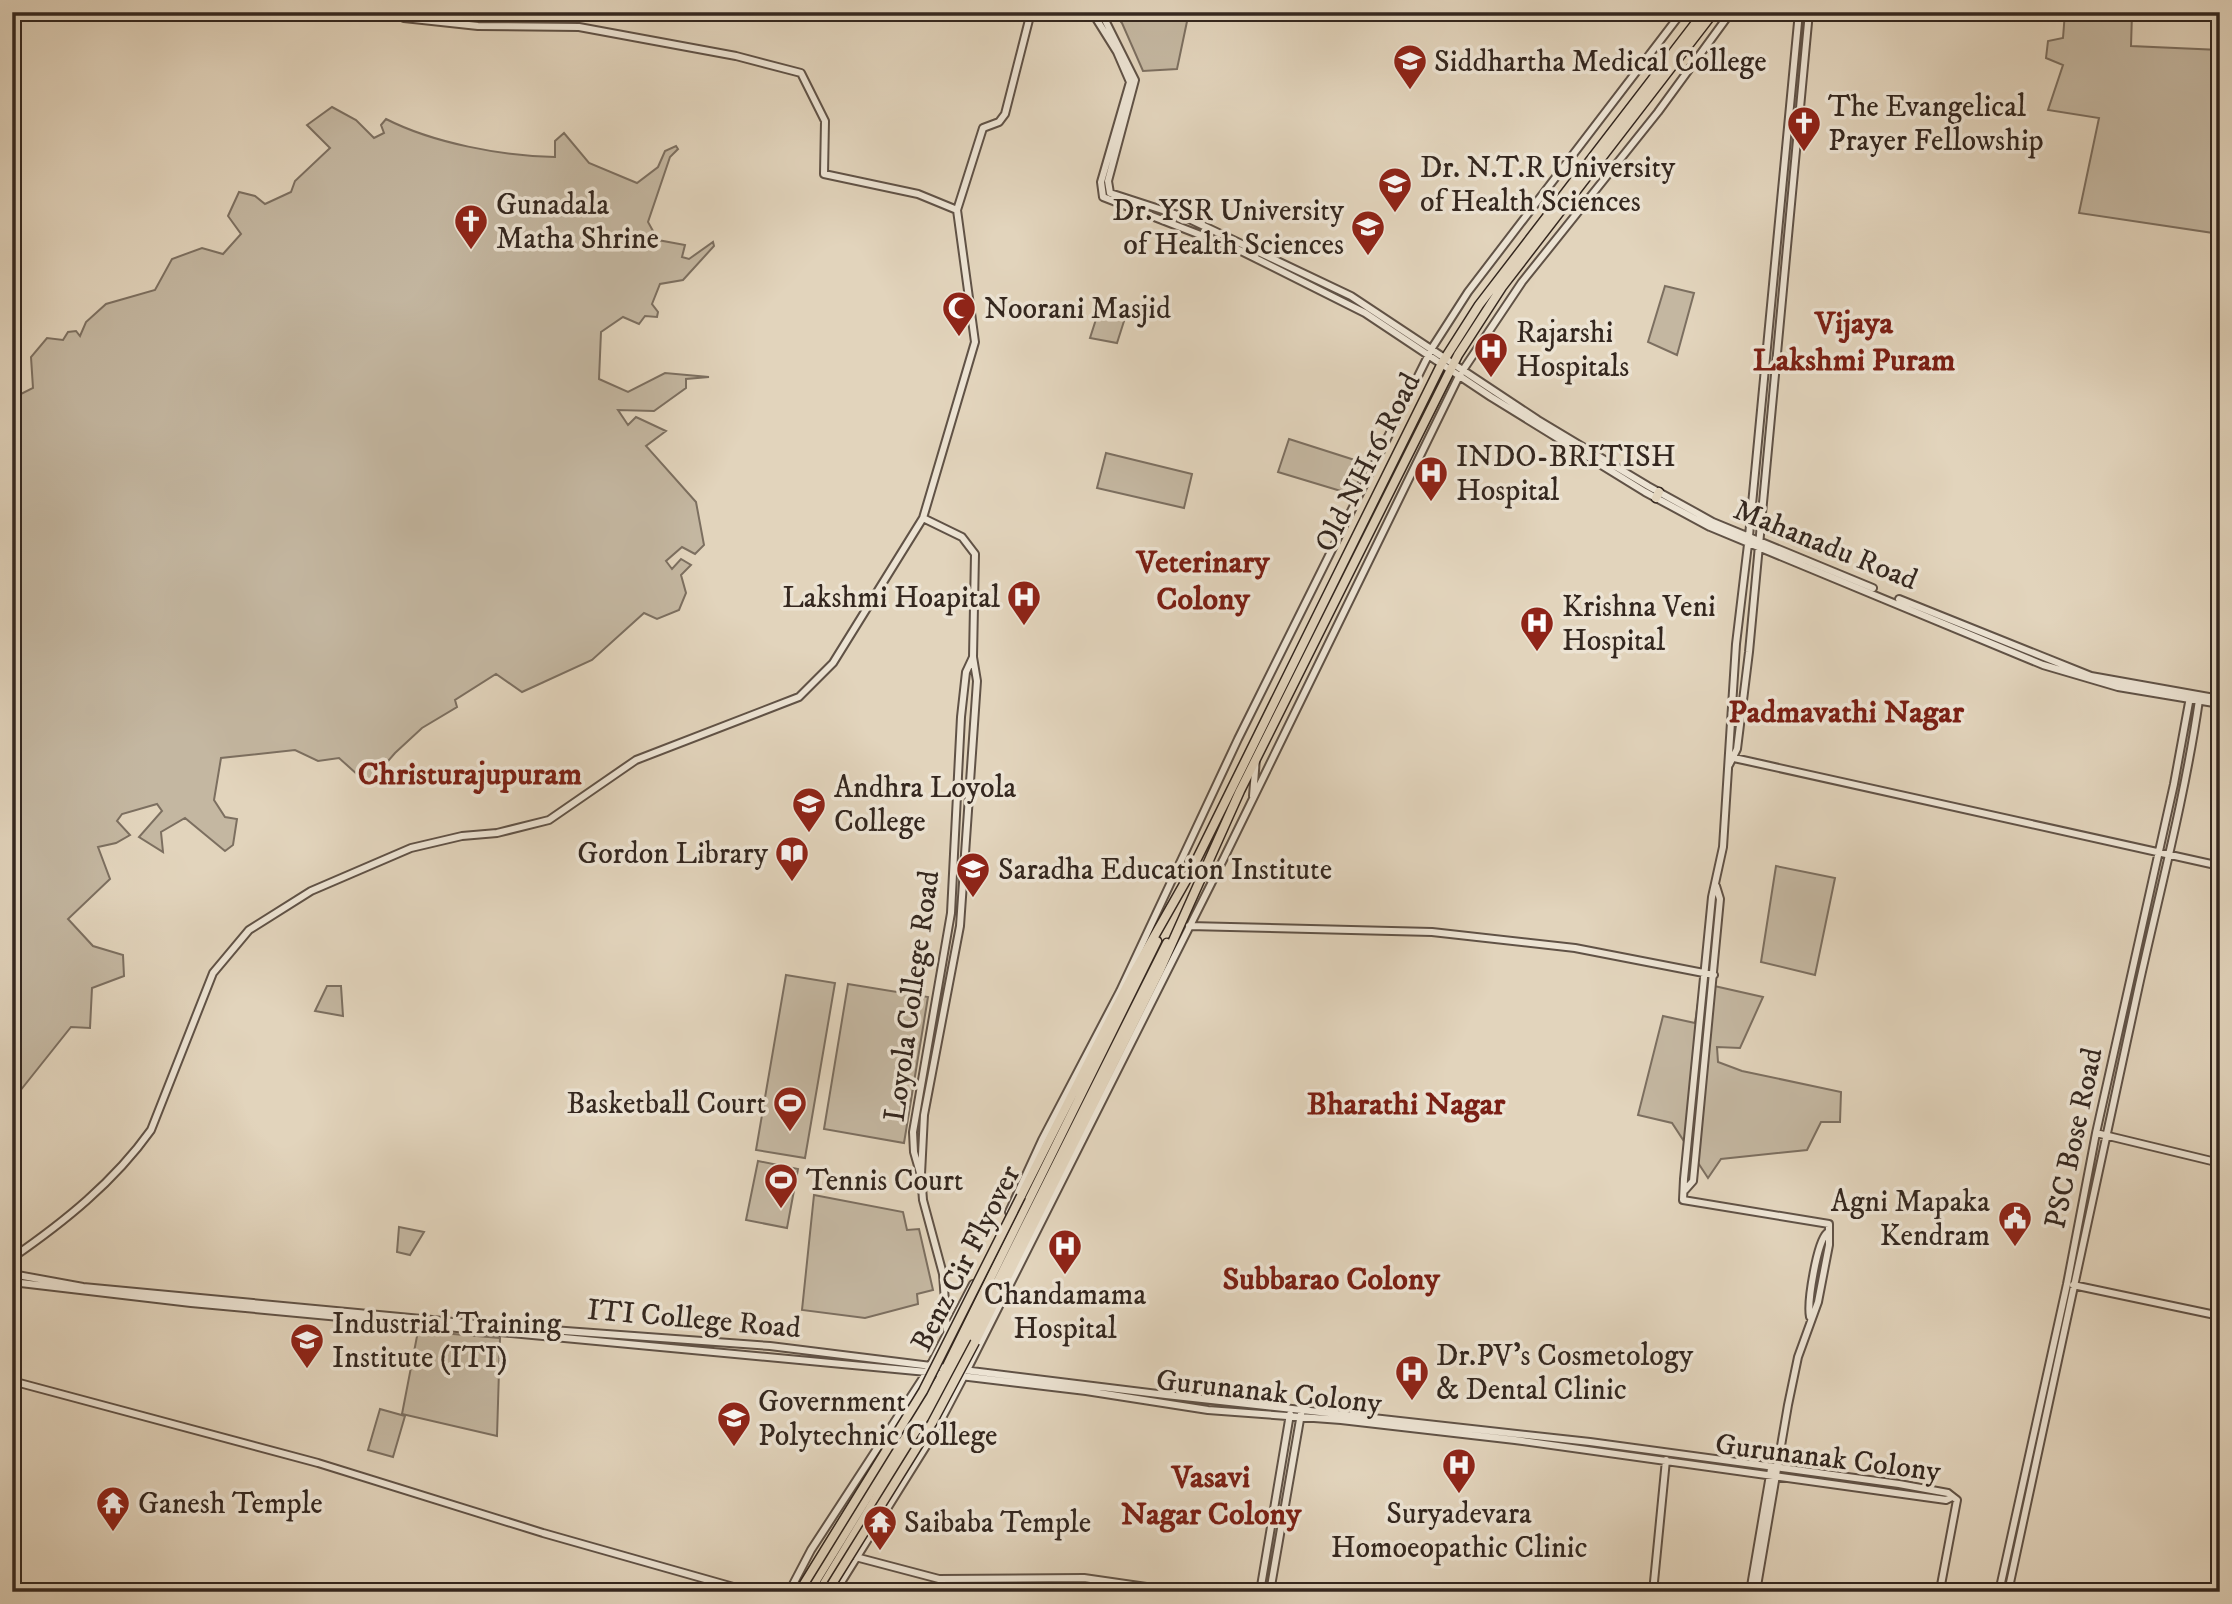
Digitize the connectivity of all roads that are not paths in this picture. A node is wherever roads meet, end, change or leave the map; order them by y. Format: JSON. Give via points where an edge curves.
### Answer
{"nodes":[{"id":1,"x":18,"y":12,"type":"edge"},
{"id":2,"x":395,"y":12,"type":"edge"},
{"id":3,"x":1031,"y":12,"type":"edge"},
{"id":4,"x":1092,"y":12,"type":"edge"},
{"id":5,"x":1101,"y":12,"type":"edge"},
{"id":6,"x":1682,"y":12,"type":"edge"},
{"id":7,"x":1704,"y":12,"type":"edge"},
{"id":8,"x":1714,"y":12,"type":"edge"},
{"id":9,"x":1731,"y":12,"type":"edge"},
{"id":10,"x":1799,"y":12,"type":"edge"},
{"id":11,"x":1809,"y":12,"type":"edge"},
{"id":12,"x":12,"y":24,"type":"edge"},
{"id":13,"x":957,"y":210,"type":"junction"},
{"id":14,"x":1430,"y":352,"type":"junction"},
{"id":15,"x":1443,"y":360,"type":"junction"},
{"id":16,"x":1452,"y":366,"type":"junction"},
{"id":17,"x":1461,"y":373,"type":"junction"},
{"id":18,"x":923,"y":518,"type":"junction"},
{"id":19,"x":1749,"y":540,"type":"junction"},
{"id":20,"x":1757,"y":543,"type":"junction"},
{"id":21,"x":973,"y":657,"type":"junction"},
{"id":22,"x":2190,"y":697,"type":"junction"},
{"id":23,"x":2199,"y":698,"type":"junction"},
{"id":24,"x":2220,"y":701,"type":"edge"},
{"id":25,"x":1256,"y":758,"type":"junction"},
{"id":26,"x":1734,"y":758,"type":"junction"},
{"id":27,"x":1729,"y":765,"type":"junction"},
{"id":28,"x":1253,"y":796,"type":"junction"},
{"id":29,"x":2159,"y":852,"type":"junction"},
{"id":30,"x":2170,"y":854,"type":"junction"},
{"id":31,"x":2220,"y":866,"type":"edge"},
{"id":32,"x":1716,"y":886,"type":"junction"},
{"id":33,"x":1172,"y":907,"type":"junction"},
{"id":34,"x":1187,"y":907,"type":"junction"},
{"id":35,"x":1189,"y":926,"type":"junction"},
{"id":36,"x":1134,"y":972,"type":"joint"},
{"id":37,"x":1159,"y":972,"type":"joint"},
{"id":38,"x":1704,"y":973,"type":"junction"},
{"id":39,"x":1714,"y":975,"type":"junction"},
{"id":40,"x":2096,"y":1133,"type":"junction"},
{"id":41,"x":2107,"y":1135,"type":"junction"},
{"id":42,"x":2220,"y":1163,"type":"edge"},
{"id":43,"x":920,"y":1174,"type":"junction"},
{"id":44,"x":1685,"y":1190,"type":"junction"},
{"id":45,"x":12,"y":1258,"type":"edge"},
{"id":46,"x":12,"y":1274,"type":"edge"},
{"id":47,"x":12,"y":1282,"type":"edge"},
{"id":48,"x":2067,"y":1284,"type":"junction"},
{"id":49,"x":2076,"y":1286,"type":"junction"},
{"id":50,"x":2220,"y":1316,"type":"edge"},
{"id":51,"x":947,"y":1332,"type":"junction"},
{"id":52,"x":928,"y":1368,"type":"junction"},
{"id":53,"x":968,"y":1368,"type":"junction"},
{"id":54,"x":949,"y":1370,"type":"junction"},
{"id":55,"x":964,"y":1376,"type":"junction"},
{"id":56,"x":12,"y":1381,"type":"edge"},
{"id":57,"x":1085,"y":1387,"type":"junction"},
{"id":58,"x":1291,"y":1407,"type":"junction"},
{"id":59,"x":1303,"y":1408,"type":"junction"},
{"id":60,"x":1290,"y":1416,"type":"junction"},
{"id":61,"x":1301,"y":1417,"type":"junction"},
{"id":62,"x":1595,"y":1442,"type":"junction"},
{"id":63,"x":1594,"y":1451,"type":"junction"},
{"id":64,"x":1666,"y":1460,"type":"junction"},
{"id":65,"x":1773,"y":1470,"type":"junction"},
{"id":66,"x":843,"y":1553,"type":"junction"},
{"id":67,"x":856,"y":1557,"type":"junction"},
{"id":68,"x":751,"y":1592,"type":"edge"},
{"id":69,"x":789,"y":1592,"type":"edge"},
{"id":70,"x":799,"y":1592,"type":"edge"},
{"id":71,"x":809,"y":1592,"type":"edge"},
{"id":72,"x":819,"y":1592,"type":"edge"},
{"id":73,"x":827,"y":1592,"type":"edge"},
{"id":74,"x":835,"y":1592,"type":"edge"},
{"id":75,"x":1181,"y":1592,"type":"edge"},
{"id":76,"x":1260,"y":1592,"type":"edge"},
{"id":77,"x":1270,"y":1592,"type":"edge"},
{"id":78,"x":1653,"y":1592,"type":"edge"},
{"id":79,"x":1750,"y":1592,"type":"edge"},
{"id":80,"x":1756,"y":1592,"type":"edge"},
{"id":81,"x":1969,"y":1592,"type":"edge"},
{"id":82,"x":1999,"y":1592,"type":"edge"},
{"id":83,"x":2008,"y":1592,"type":"edge"}],
"edges":[{"from":1,"to":12,"type":"main road"},
{"from":2,"to":13,"type":"street","via":[[404,18],[478,26],[579,26],[801,73],[825,121],[824,174],[918,194]]},
{"from":3,"to":13,"type":"street","via":[[1005,114],[999,122],[983,128]]},
{"from":4,"to":14,"type":"street","via":[[1130,82],[1101,182],[1103,197],[1202,234],[1322,289]]},
{"from":5,"to":14,"type":"street","via":[[1135,80],[1108,181],[1110,193],[1187,218],[1351,296]]},
{"from":6,"to":14,"type":"street","via":[[1473,285]]},
{"from":7,"to":15,"type":"main road","name":"Old NH16 Road","via":[[1479,305]]},
{"from":8,"to":16,"type":"main road","name":"Old NH16 Road","via":[[1502,287]]},
{"from":9,"to":17,"type":"street","via":[[1522,282]]},
{"from":10,"to":19,"type":"street"},
{"from":11,"to":20,"type":"street"},
{"from":13,"to":18,"type":"street","via":[[975,342]]},
{"from":14,"to":15,"type":"street","name":"Mahanadu Road"},
{"from":14,"to":51,"type":"street","via":[[1226,763],[1120,991]]},
{"from":15,"to":16,"type":"street","name":"Mahanadu Road"},
{"from":15,"to":33,"type":"main road","name":"Old NH16 Road"},
{"from":16,"to":17,"type":"street","name":"Mahanadu Road"},
{"from":16,"to":25,"type":"main road","name":"Old NH16 Road"},
{"from":17,"to":19,"type":"street","name":"Mahanadu Road","via":[[1690,517]]},
{"from":17,"to":28,"type":"street"},
{"from":18,"to":21,"type":"street","name":"Loyola College Road","via":[[962,537],[975,554]]},
{"from":18,"to":45,"type":"street","via":[[833,663],[799,697],[636,760],[549,820],[411,848],[311,891],[249,930],[213,973],[151,1130],[111,1179]]},
{"from":19,"to":20,"type":"street","name":"Mahanadu Road"},
{"from":19,"to":27,"type":"street","via":[[1735,644]]},
{"from":20,"to":22,"type":"street","name":"Mahanadu Road","via":[[2091,676]]},
{"from":20,"to":26,"type":"street","via":[[1749,652]]},
{"from":21,"to":43,"type":"street","name":"Loyola College Road","via":[[977,681],[960,926],[924,1115]]},
{"from":21,"to":43,"type":"street","name":"Loyola College Road","via":[[966,672],[961,717],[951,913],[913,1132]]},
{"from":22,"to":23,"type":"street","name":"Mahanadu Road"},
{"from":22,"to":29,"type":"street","name":"PSC Bose Road"},
{"from":23,"to":24,"type":"street","name":"Mahanadu Road"},
{"from":23,"to":30,"type":"street"},
{"from":25,"to":28,"type":"street"},
{"from":25,"to":34,"type":"main road","name":"Old NH16 Road"},
{"from":26,"to":27,"type":"street"},
{"from":26,"to":29,"type":"street"},
{"from":27,"to":32,"type":"street"},
{"from":28,"to":35,"type":"street"},
{"from":29,"to":30,"type":"street"},
{"from":29,"to":40,"type":"street","name":"PSC Bose Road"},
{"from":30,"to":31,"type":"street"},
{"from":30,"to":41,"type":"street"},
{"from":32,"to":38,"type":"street"},
{"from":32,"to":39,"type":"street","via":[[1720,899]]},
{"from":33,"to":36,"type":"main road","name":"Old NH16 Road"},
{"from":33,"to":54,"type":"main road"},
{"from":34,"to":37,"type":"main road","name":"Old NH16 Road"},
{"from":34,"to":54,"type":"main road"},
{"from":35,"to":38,"type":"street","via":[[1432,932],[1575,948]]},
{"from":35,"to":53,"type":"street"},
{"from":36,"to":70,"type":"main road","name":"Benz Cir Flyover","bridge":true,"via":[[923,1391]]},
{"from":37,"to":73,"type":"main road","name":"Benz Cir Flyover","bridge":true,"via":[[932,1423]]},
{"from":38,"to":39,"type":"street"},
{"from":38,"to":44,"type":"street"},
{"from":39,"to":44,"type":"street","via":[[1693,1181]]},
{"from":40,"to":41,"type":"street"},
{"from":40,"to":48,"type":"street","name":"PSC Bose Road"},
{"from":41,"to":42,"type":"street"},
{"from":41,"to":49,"type":"street"},
{"from":43,"to":51,"type":"street","name":"Loyola College Road","via":[[943,1274]]},
{"from":44,"to":65,"type":"street","via":[[1683,1200],[1829,1224],[1815,1311],[1798,1357]]},
{"from":46,"to":52,"type":"street","name":"ITI College Road","via":[[83,1287],[496,1326],[770,1346]]},
{"from":47,"to":52,"type":"street","name":"ITI College Road","via":[[191,1303]]},
{"from":48,"to":49,"type":"street"},
{"from":48,"to":82,"type":"street","name":"PSC Bose Road"},
{"from":49,"to":50,"type":"street"},
{"from":49,"to":83,"type":"street"},
{"from":51,"to":52,"type":"street"},
{"from":52,"to":54,"type":"street","name":"ITI College Road"},
{"from":52,"to":69,"type":"street"},
{"from":53,"to":54,"type":"street"},
{"from":53,"to":57,"type":"street"},
{"from":54,"to":55,"type":"street"},
{"from":54,"to":66,"type":"main road"},
{"from":54,"to":71,"type":"main road"},
{"from":55,"to":57,"type":"street"},
{"from":55,"to":67,"type":"street","via":[[933,1435]]},
{"from":56,"to":68,"type":"street","via":[[317,1463]]},
{"from":57,"to":58,"type":"street","name":"Gurunanak Colony"},
{"from":57,"to":60,"type":"street","name":"Gurunanak Colony","via":[[1208,1410]]},
{"from":58,"to":59,"type":"street","name":"Gurunanak Colony"},
{"from":58,"to":60,"type":"street"},
{"from":59,"to":61,"type":"street"},
{"from":59,"to":62,"type":"street","name":"Gurunanak Colony"},
{"from":60,"to":61,"type":"street","name":"Gurunanak Colony"},
{"from":60,"to":76,"type":"street"},
{"from":61,"to":63,"type":"street","name":"Gurunanak Colony"},
{"from":61,"to":77,"type":"street"},
{"from":62,"to":63,"type":"street"},
{"from":62,"to":65,"type":"street","name":"Gurunanak Colony"},
{"from":63,"to":64,"type":"street","name":"Gurunanak Colony"},
{"from":64,"to":65,"type":"street","name":"Gurunanak Colony"},
{"from":64,"to":78,"type":"street"},
{"from":65,"to":79,"type":"street"},
{"from":65,"to":80,"type":"street"},
{"from":65,"to":81,"type":"street","name":"Gurunanak Colony","via":[[1948,1493],[1957,1503],[1941,1585]]},
{"from":66,"to":67,"type":"street"},
{"from":66,"to":72,"type":"main road"},
{"from":67,"to":74,"type":"street"},
{"from":67,"to":75,"type":"street","via":[[939,1579],[1084,1578]]}]}
